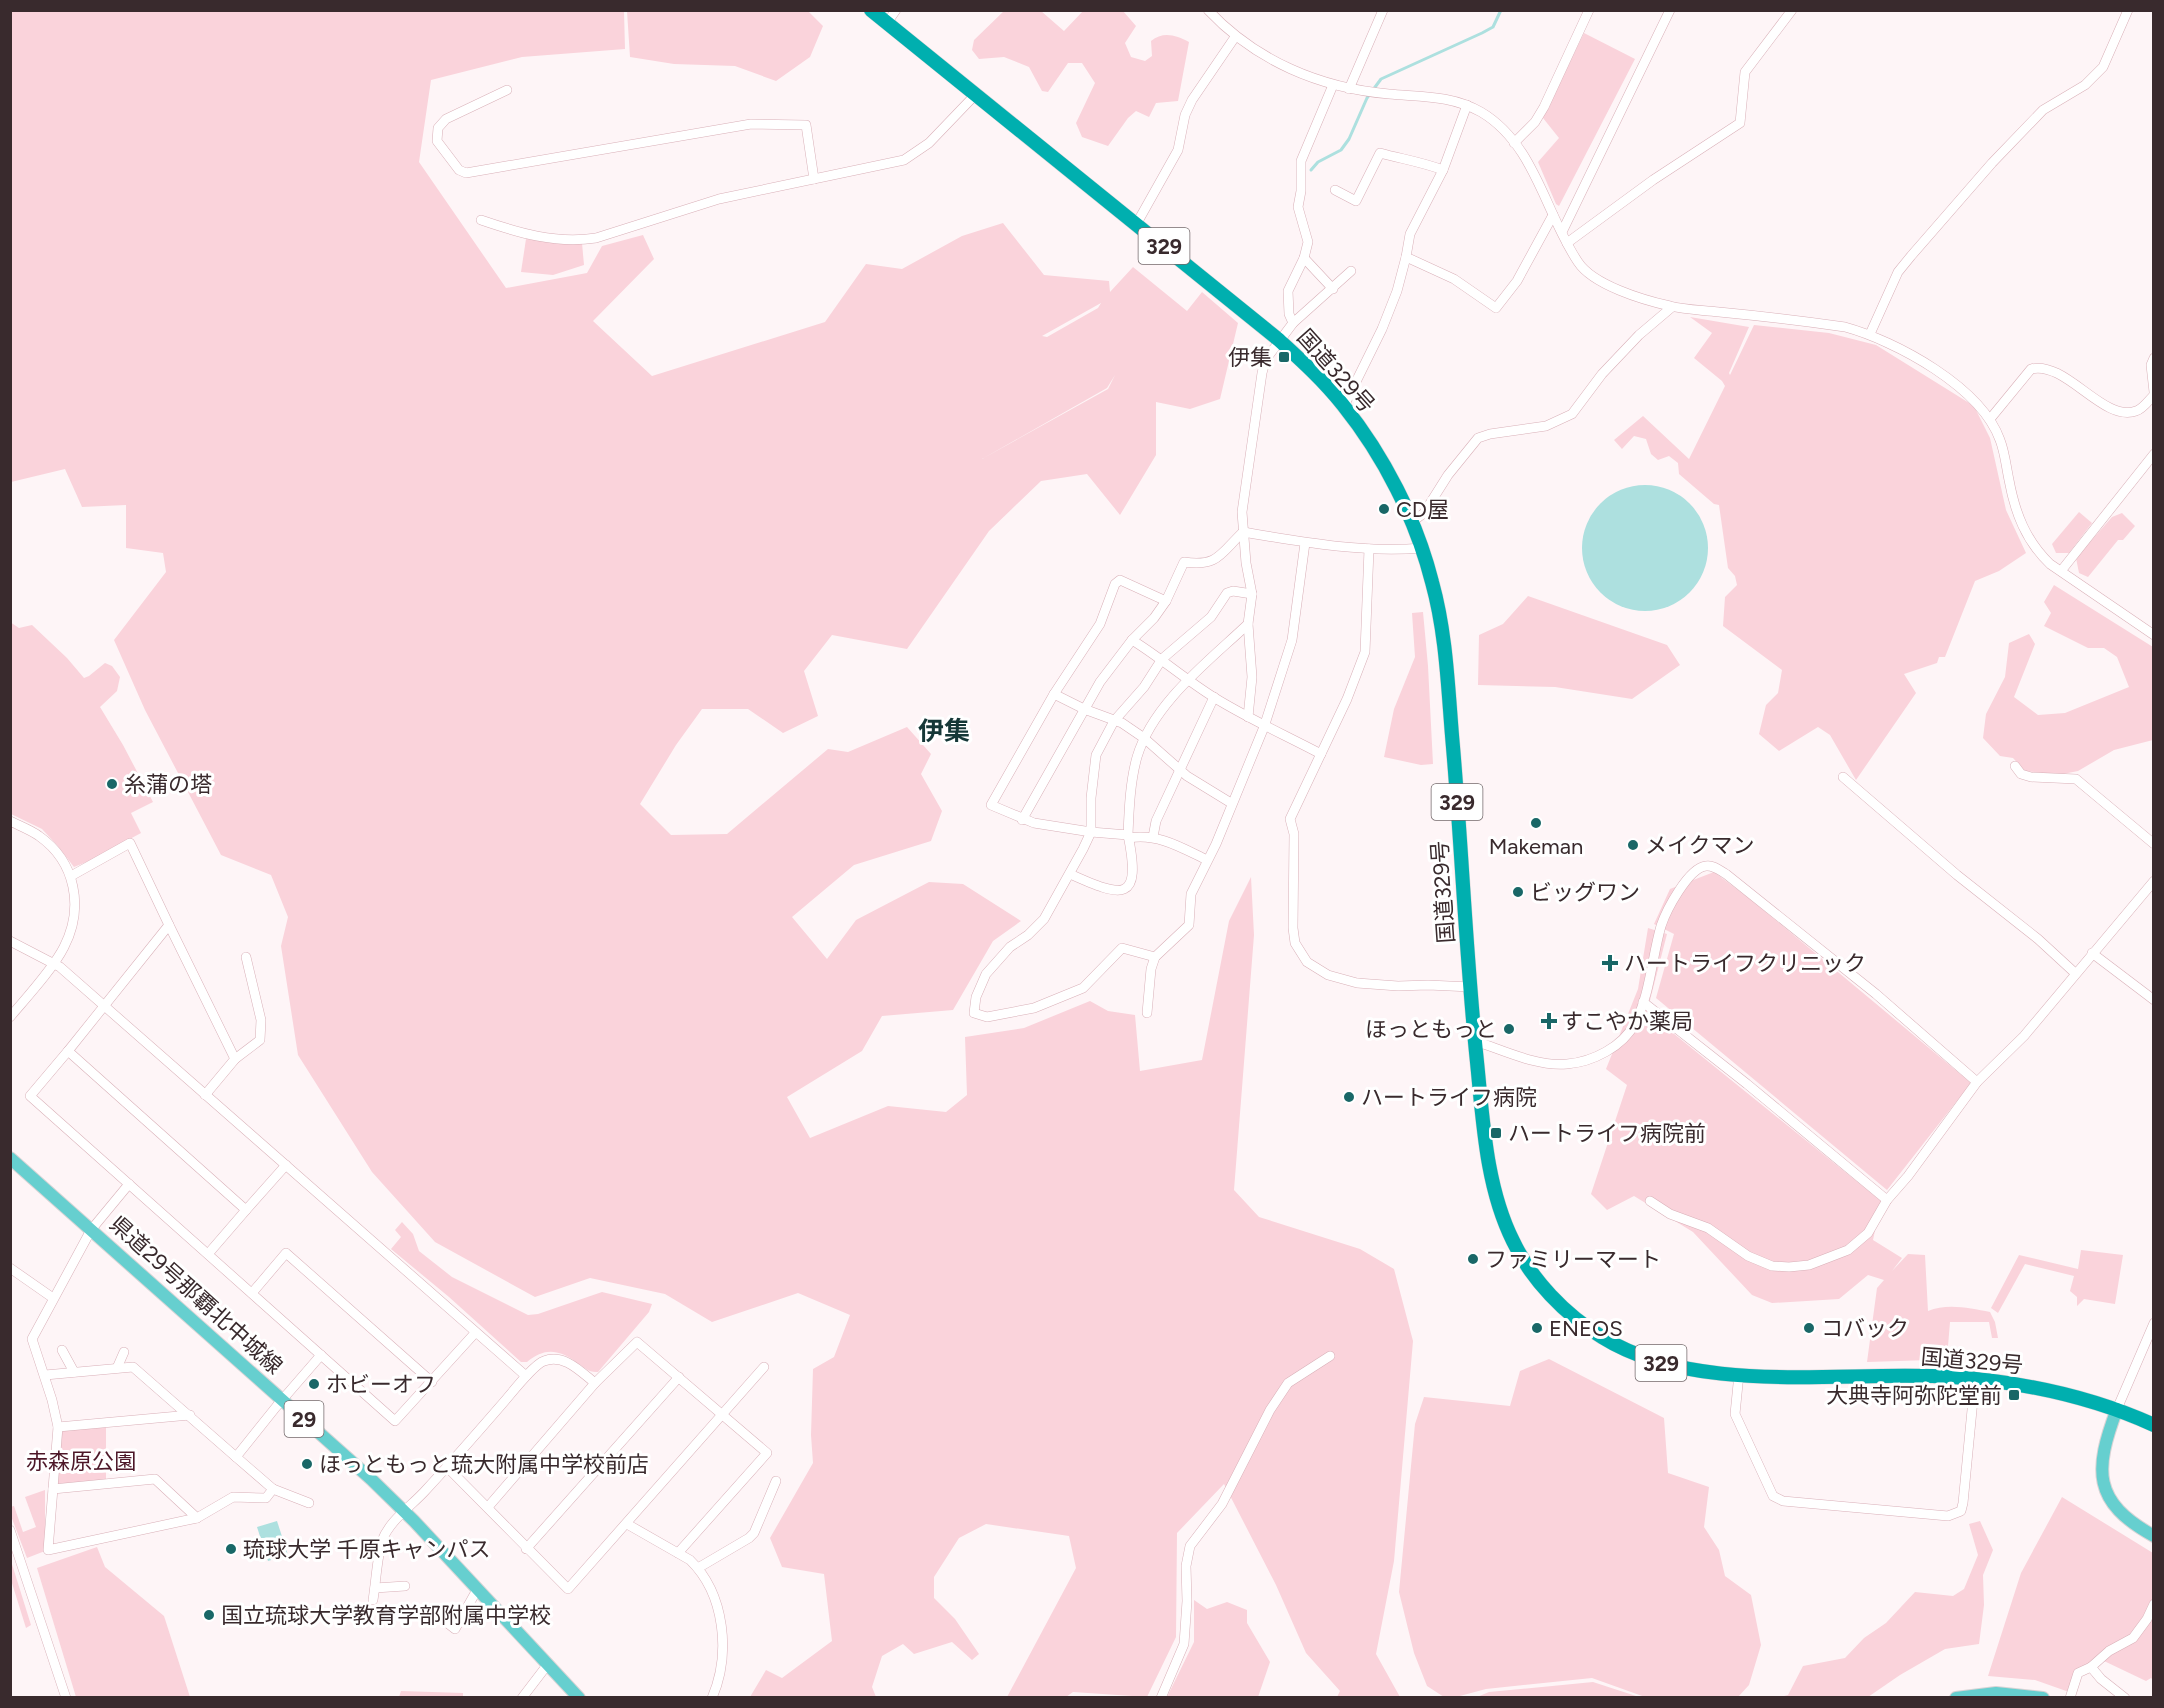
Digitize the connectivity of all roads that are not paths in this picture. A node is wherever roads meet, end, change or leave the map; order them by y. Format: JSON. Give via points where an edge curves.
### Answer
{"nodes":[{"id":1,"x":871,"y":10,"type":"edge"},
{"id":2,"x":896,"y":10,"type":"edge"},
{"id":3,"x":1208,"y":10,"type":"edge"},
{"id":4,"x":1383,"y":10,"type":"edge"},
{"id":5,"x":1589,"y":10,"type":"edge"},
{"id":6,"x":1670,"y":10,"type":"edge"},
{"id":7,"x":1792,"y":10,"type":"edge"},
{"id":8,"x":2128,"y":10,"type":"edge"},
{"id":9,"x":887,"y":23,"type":"junction"},
{"id":10,"x":1235,"y":37,"type":"junction"},
{"id":11,"x":1333,"y":85,"type":"junction"},
{"id":12,"x":1349,"y":89,"type":"junction"},
{"id":13,"x":507,"y":90,"type":"dead end"},
{"id":14,"x":976,"y":94,"type":"junction"},
{"id":15,"x":1467,"y":105,"type":"junction"},
{"id":16,"x":1514,"y":143,"type":"junction"},
{"id":17,"x":1443,"y":170,"type":"junction"},
{"id":18,"x":814,"y":179,"type":"junction"},
{"id":19,"x":1335,"y":190,"type":"dead end"},
{"id":20,"x":1553,"y":215,"type":"junction"},
{"id":21,"x":482,"y":220,"type":"dead end"},
{"id":22,"x":1137,"y":224,"type":"junction"},
{"id":23,"x":1562,"y":232,"type":"junction"},
{"id":24,"x":1567,"y":243,"type":"junction"},
{"id":25,"x":1406,"y":257,"type":"junction"},
{"id":26,"x":1304,"y":258,"type":"junction"},
{"id":27,"x":1351,"y":271,"type":"dead end"},
{"id":28,"x":1333,"y":289,"type":"junction"},
{"id":29,"x":1672,"y":307,"type":"junction"},
{"id":30,"x":1293,"y":323,"type":"junction"},
{"id":31,"x":1870,"y":334,"type":"junction"},
{"id":32,"x":1279,"y":340,"type":"junction"},
{"id":33,"x":2154,"y":358,"type":"edge"},
{"id":34,"x":2154,"y":394,"type":"edge"},
{"id":35,"x":1344,"y":406,"type":"junction"},
{"id":36,"x":1990,"y":420,"type":"junction"},
{"id":37,"x":2154,"y":454,"type":"edge"},
{"id":38,"x":1412,"y":522,"type":"junction"},
{"id":39,"x":1243,"y":532,"type":"junction"},
{"id":40,"x":1305,"y":543,"type":"junction"},
{"id":41,"x":1422,"y":548,"type":"junction"},
{"id":42,"x":1369,"y":549,"type":"junction"},
{"id":43,"x":2061,"y":571,"type":"junction"},
{"id":44,"x":1252,"y":594,"type":"junction"},
{"id":45,"x":1166,"y":601,"type":"junction"},
{"id":46,"x":1248,"y":624,"type":"junction"},
{"id":47,"x":2154,"y":635,"type":"edge"},
{"id":48,"x":1132,"y":640,"type":"junction"},
{"id":49,"x":1162,"y":659,"type":"junction"},
{"id":50,"x":1190,"y":679,"type":"junction"},
{"id":51,"x":1054,"y":694,"type":"junction"},
{"id":52,"x":1214,"y":697,"type":"junction"},
{"id":53,"x":1084,"y":709,"type":"junction"},
{"id":54,"x":1248,"y":717,"type":"junction"},
{"id":55,"x":1114,"y":721,"type":"junction"},
{"id":56,"x":1264,"y":727,"type":"junction"},
{"id":57,"x":1144,"y":738,"type":"junction"},
{"id":58,"x":1321,"y":754,"type":"junction"},
{"id":59,"x":2015,"y":766,"type":"dead end"},
{"id":60,"x":1181,"y":771,"type":"junction"},
{"id":61,"x":1843,"y":777,"type":"dead end"},
{"id":62,"x":1231,"y":803,"type":"junction"},
{"id":63,"x":1022,"y":819,"type":"junction"},
{"id":64,"x":10,"y":821,"type":"edge"},
{"id":65,"x":1091,"y":832,"type":"junction"},
{"id":66,"x":1128,"y":836,"type":"junction"},
{"id":67,"x":1153,"y":837,"type":"junction"},
{"id":68,"x":2154,"y":844,"type":"edge"},
{"id":69,"x":1207,"y":860,"type":"junction"},
{"id":70,"x":1070,"y":874,"type":"junction"},
{"id":71,"x":71,"y":876,"type":"junction"},
{"id":72,"x":2154,"y":881,"type":"edge"},
{"id":73,"x":169,"y":925,"type":"junction"},
{"id":74,"x":10,"y":941,"type":"edge"},
{"id":75,"x":2092,"y":953,"type":"junction"},
{"id":76,"x":246,"y":957,"type":"dead end"},
{"id":77,"x":1155,"y":957,"type":"junction"},
{"id":78,"x":53,"y":962,"type":"junction"},
{"id":79,"x":2075,"y":973,"type":"junction"},
{"id":80,"x":1471,"y":987,"type":"junction"},
{"id":81,"x":2154,"y":1000,"type":"edge"},
{"id":82,"x":1642,"y":1002,"type":"junction"},
{"id":83,"x":105,"y":1005,"type":"junction"},
{"id":84,"x":1147,"y":1013,"type":"dead end"},
{"id":85,"x":10,"y":1017,"type":"edge"},
{"id":86,"x":1475,"y":1041,"type":"junction"},
{"id":87,"x":68,"y":1052,"type":"junction"},
{"id":88,"x":235,"y":1059,"type":"junction"},
{"id":89,"x":1977,"y":1082,"type":"junction"},
{"id":90,"x":205,"y":1095,"type":"junction"},
{"id":91,"x":10,"y":1158,"type":"edge"},
{"id":92,"x":286,"y":1165,"type":"junction"},
{"id":93,"x":129,"y":1184,"type":"junction"},
{"id":94,"x":1887,"y":1200,"type":"junction"},
{"id":95,"x":1650,"y":1201,"type":"dead end"},
{"id":96,"x":246,"y":1210,"type":"junction"},
{"id":97,"x":91,"y":1230,"type":"junction"},
{"id":98,"x":208,"y":1254,"type":"junction"},
{"id":99,"x":10,"y":1268,"type":"edge"},
{"id":100,"x":252,"y":1293,"type":"junction"},
{"id":101,"x":53,"y":1298,"type":"junction"},
{"id":102,"x":2154,"y":1323,"type":"edge"},
{"id":103,"x":475,"y":1333,"type":"junction"},
{"id":104,"x":62,"y":1350,"type":"dead end"},
{"id":105,"x":124,"y":1352,"type":"dead end"},
{"id":106,"x":321,"y":1355,"type":"junction"},
{"id":107,"x":1330,"y":1356,"type":"dead end"},
{"id":108,"x":764,"y":1367,"type":"dead end"},
{"id":109,"x":117,"y":1368,"type":"junction"},
{"id":110,"x":74,"y":1372,"type":"junction"},
{"id":111,"x":1739,"y":1374,"type":"junction"},
{"id":112,"x":45,"y":1375,"type":"junction"},
{"id":113,"x":526,"y":1376,"type":"junction"},
{"id":114,"x":679,"y":1377,"type":"junction"},
{"id":115,"x":1975,"y":1379,"type":"junction"},
{"id":116,"x":432,"y":1382,"type":"junction"},
{"id":117,"x":595,"y":1383,"type":"junction"},
{"id":118,"x":282,"y":1400,"type":"junction"},
{"id":119,"x":2117,"y":1409,"type":"junction"},
{"id":120,"x":723,"y":1414,"type":"junction"},
{"id":121,"x":190,"y":1415,"type":"junction"},
{"id":122,"x":2154,"y":1425,"type":"edge"},
{"id":123,"x":58,"y":1427,"type":"junction"},
{"id":124,"x":236,"y":1457,"type":"junction"},
{"id":125,"x":447,"y":1467,"type":"junction"},
{"id":126,"x":776,"y":1481,"type":"dead end"},
{"id":127,"x":53,"y":1489,"type":"junction"},
{"id":128,"x":273,"y":1489,"type":"junction"},
{"id":129,"x":309,"y":1503,"type":"dead end"},
{"id":130,"x":488,"y":1507,"type":"junction"},
{"id":131,"x":405,"y":1512,"type":"junction"},
{"id":132,"x":197,"y":1518,"type":"junction"},
{"id":133,"x":627,"y":1524,"type":"junction"},
{"id":134,"x":10,"y":1530,"type":"edge"},
{"id":135,"x":2154,"y":1536,"type":"edge"},
{"id":136,"x":526,"y":1549,"type":"junction"},
{"id":137,"x":678,"y":1553,"type":"junction"},
{"id":138,"x":698,"y":1568,"type":"junction"},
{"id":139,"x":405,"y":1586,"type":"dead end"},
{"id":140,"x":375,"y":1588,"type":"junction"},
{"id":141,"x":478,"y":1588,"type":"junction"},
{"id":142,"x":373,"y":1600,"type":"dead end"},
{"id":143,"x":2154,"y":1604,"type":"edge"},
{"id":144,"x":436,"y":1615,"type":"dead end"},
{"id":145,"x":548,"y":1664,"type":"junction"},
{"id":146,"x":2091,"y":1667,"type":"junction"},
{"id":147,"x":66,"y":1698,"type":"edge"},
{"id":148,"x":522,"y":1698,"type":"edge"},
{"id":149,"x":579,"y":1698,"type":"edge"},
{"id":150,"x":712,"y":1698,"type":"edge"},
{"id":151,"x":1161,"y":1698,"type":"edge"},
{"id":152,"x":1956,"y":1698,"type":"edge"},
{"id":153,"x":2043,"y":1698,"type":"edge"},
{"id":154,"x":2070,"y":1698,"type":"edge"},
{"id":155,"x":2125,"y":1698,"type":"edge"}],
"edges":[{"from":1,"to":9,"type":"highway","name":"国道329号","number":"329"},
{"from":2,"to":9,"type":"street"},
{"from":3,"to":10,"type":"street"},
{"from":4,"to":12,"type":"street"},
{"from":5,"to":16,"type":"street","via":[[1544,107]]},
{"from":6,"to":23,"type":"street"},
{"from":7,"to":24,"type":"street","via":[[1745,72],[1740,123]]},
{"from":8,"to":31,"type":"street","via":[[2103,67],[2085,85],[2043,110],[1911,256],[1899,272]]},
{"from":9,"to":14,"type":"highway","name":"国道329号","number":"329"},
{"from":10,"to":11,"type":"street","via":[[1279,63]]},
{"from":10,"to":22,"type":"street","via":[[1192,100],[1178,150]]},
{"from":11,"to":12,"type":"street"},
{"from":11,"to":26,"type":"street","via":[[1301,161],[1298,207],[1308,242]]},
{"from":12,"to":15,"type":"street","via":[[1442,97]]},
{"from":13,"to":18,"type":"street","via":[[446,119],[438,128],[437,141],[459,170],[466,173],[751,124],[806,125]]},
{"from":14,"to":18,"type":"street","via":[[929,143],[904,160]]},
{"from":14,"to":22,"type":"highway","name":"国道329号","number":"329"},
{"from":15,"to":16,"type":"street","via":[[1492,120]]},
{"from":15,"to":17,"type":"street"},
{"from":16,"to":20,"type":"street","via":[[1528,162]]},
{"from":17,"to":19,"type":"street","via":[[1380,153],[1356,201]]},
{"from":17,"to":25,"type":"street","via":[[1410,234]]},
{"from":18,"to":21,"type":"street","via":[[719,199],[580,240],[528,236]]},
{"from":20,"to":23,"type":"street"},
{"from":20,"to":25,"type":"street","via":[[1517,281],[1496,308],[1454,279]]},
{"from":22,"to":32,"type":"highway","name":"国道329号","number":"329"},
{"from":23,"to":24,"type":"street"},
{"from":24,"to":29,"type":"street","via":[[1578,263],[1598,280]]},
{"from":25,"to":35,"type":"street","via":[[1382,329]]},
{"from":26,"to":28,"type":"street"},
{"from":26,"to":30,"type":"street","via":[[1289,285],[1289,314]]},
{"from":27,"to":28,"type":"street"},
{"from":28,"to":30,"type":"street"},
{"from":29,"to":31,"type":"street","via":[[1817,323]]},
{"from":29,"to":38,"type":"street","via":[[1602,374],[1572,414],[1546,426],[1478,438],[1424,513]]},
{"from":30,"to":32,"type":"street"},
{"from":31,"to":36,"type":"street","via":[[1958,386]]},
{"from":32,"to":35,"type":"highway","name":"国道329号","number":"329"},
{"from":32,"to":39,"type":"street","via":[[1266,358],[1262,374],[1242,512]]},
{"from":33,"to":34,"type":"street"},
{"from":34,"to":36,"type":"street","via":[[2139,411],[2115,410],[2068,380],[2037,368],[2031,369]]},
{"from":35,"to":38,"type":"highway","name":"国道329号","number":"329","via":[[1386,470]]},
{"from":36,"to":43,"type":"street","via":[[2000,439],[2023,528],[2041,555]]},
{"from":37,"to":43,"type":"street"},
{"from":38,"to":41,"type":"highway","name":"国道329号","number":"329"},
{"from":39,"to":40,"type":"street"},
{"from":39,"to":44,"type":"street"},
{"from":39,"to":45,"type":"street","via":[[1210,563],[1184,562]]},
{"from":40,"to":42,"type":"street"},
{"from":40,"to":56,"type":"street","via":[[1292,640]]},
{"from":41,"to":42,"type":"street"},
{"from":41,"to":80,"type":"highway","name":"国道329号","number":"329","via":[[1441,619]]},
{"from":42,"to":58,"type":"street","via":[[1365,652]]},
{"from":43,"to":47,"type":"street"},
{"from":44,"to":46,"type":"street"},
{"from":44,"to":49,"type":"street","via":[[1227,593],[1210,617]]},
{"from":45,"to":48,"type":"street"},
{"from":45,"to":51,"type":"street","via":[[1120,580],[1115,584],[1100,624]]},
{"from":46,"to":50,"type":"street"},
{"from":46,"to":54,"type":"street","via":[[1252,677]]},
{"from":48,"to":49,"type":"street"},
{"from":48,"to":53,"type":"street"},
{"from":49,"to":50,"type":"street"},
{"from":49,"to":55,"type":"street"},
{"from":50,"to":52,"type":"street"},
{"from":50,"to":57,"type":"street"},
{"from":51,"to":53,"type":"street"},
{"from":51,"to":63,"type":"street","via":[[991,805]]},
{"from":52,"to":54,"type":"street"},
{"from":52,"to":60,"type":"street"},
{"from":53,"to":55,"type":"street"},
{"from":53,"to":63,"type":"street"},
{"from":54,"to":56,"type":"street"},
{"from":55,"to":57,"type":"street"},
{"from":55,"to":65,"type":"street","via":[[1096,755]]},
{"from":56,"to":58,"type":"street"},
{"from":56,"to":62,"type":"street"},
{"from":57,"to":60,"type":"street"},
{"from":57,"to":66,"type":"street","via":[[1133,775]]},
{"from":58,"to":80,"type":"street","via":[[1290,819],[1294,834],[1293,928],[1299,950],[1307,962],[1328,975],[1357,983]]},
{"from":59,"to":68,"type":"street","via":[[2021,774],[2031,777],[2076,779]]},
{"from":60,"to":62,"type":"street"},
{"from":60,"to":67,"type":"street","via":[[1156,821]]},
{"from":61,"to":79,"type":"street"},
{"from":62,"to":69,"type":"street"},
{"from":63,"to":65,"type":"street"},
{"from":64,"to":71,"type":"street","via":[[46,842]]},
{"from":65,"to":66,"type":"street"},
{"from":65,"to":70,"type":"street"},
{"from":66,"to":67,"type":"street"},
{"from":66,"to":70,"type":"street","via":[[1130,886],[1119,891],[1106,889]]},
{"from":67,"to":69,"type":"street"},
{"from":69,"to":77,"type":"street","via":[[1191,894],[1189,925]]},
{"from":70,"to":77,"type":"street","via":[[1044,919],[986,974],[974,1013],[987,1017],[1034,1008],[1083,988],[1122,948]]},
{"from":71,"to":73,"type":"street","via":[[130,843]]},
{"from":71,"to":78,"type":"street","via":[[74,917],[64,948]]},
{"from":72,"to":75,"type":"street"},
{"from":73,"to":83,"type":"street"},
{"from":73,"to":88,"type":"street"},
{"from":74,"to":78,"type":"street"},
{"from":75,"to":79,"type":"street"},
{"from":75,"to":81,"type":"street"},
{"from":76,"to":88,"type":"street","via":[[261,1020],[260,1040]]},
{"from":77,"to":84,"type":"street"},
{"from":78,"to":83,"type":"street"},
{"from":78,"to":85,"type":"street"},
{"from":79,"to":89,"type":"street","via":[[2024,1036]]},
{"from":80,"to":86,"type":"highway","name":"国道329号","number":"329"},
{"from":82,"to":86,"type":"street","via":[[1628,1033],[1616,1045],[1588,1060],[1561,1064],[1536,1061]]},
{"from":82,"to":89,"type":"street","via":[[1662,924],[1683,884],[1698,868],[1714,866],[1876,994]]},
{"from":82,"to":94,"type":"street"},
{"from":83,"to":87,"type":"street"},
{"from":83,"to":90,"type":"street"},
{"from":86,"to":111,"type":"highway","name":"国道329号","number":"329","via":[[1497,1196],[1513,1241],[1542,1284],[1579,1322],[1618,1347],[1664,1364]]},
{"from":87,"to":93,"type":"street","via":[[30,1096]]},
{"from":87,"to":96,"type":"street"},
{"from":88,"to":90,"type":"street"},
{"from":89,"to":94,"type":"street"},
{"from":90,"to":92,"type":"street"},
{"from":91,"to":97,"type":"main road","name":"県道29号那覇北中城線","number":"29"},
{"from":92,"to":96,"type":"street"},
{"from":92,"to":103,"type":"street"},
{"from":93,"to":97,"type":"street"},
{"from":93,"to":98,"type":"street"},
{"from":94,"to":95,"type":"street","via":[[1868,1233],[1848,1250],[1809,1265],[1789,1267],[1772,1266],[1748,1256],[1708,1228],[1670,1214]]},
{"from":96,"to":98,"type":"street"},
{"from":97,"to":101,"type":"street"},
{"from":97,"to":118,"type":"main road","name":"県道29号那覇北中城線","number":"29"},
{"from":98,"to":100,"type":"street"},
{"from":99,"to":101,"type":"street"},
{"from":100,"to":106,"type":"street"},
{"from":100,"to":116,"type":"street","via":[[286,1253]]},
{"from":101,"to":112,"type":"street","via":[[32,1339]]},
{"from":102,"to":119,"type":"street"},
{"from":103,"to":113,"type":"street"},
{"from":103,"to":116,"type":"street"},
{"from":104,"to":110,"type":"street"},
{"from":105,"to":109,"type":"street"},
{"from":106,"to":116,"type":"street","via":[[395,1422]]},
{"from":106,"to":118,"type":"street"},
{"from":107,"to":151,"type":"street","via":[[1288,1383],[1222,1504],[1190,1546],[1184,1644]]},
{"from":108,"to":120,"type":"street"},
{"from":109,"to":110,"type":"street"},
{"from":109,"to":121,"type":"street","via":[[133,1366]]},
{"from":110,"to":112,"type":"street"},
{"from":111,"to":115,"type":"highway","name":"国道329号","number":"329"},
{"from":111,"to":115,"type":"street","via":[[1734,1414],[1773,1496],[1783,1501],[1948,1516],[1961,1511],[1963,1503]]},
{"from":112,"to":123,"type":"street"},
{"from":113,"to":117,"type":"street","via":[[543,1361],[558,1359],[570,1363]]},
{"from":113,"to":125,"type":"street"},
{"from":114,"to":117,"type":"street","via":[[637,1342]]},
{"from":114,"to":120,"type":"street"},
{"from":114,"to":136,"type":"street"},
{"from":115,"to":119,"type":"highway","name":"国道329号","number":"329","via":[[2017,1383]]},
{"from":117,"to":130,"type":"street"},
{"from":118,"to":124,"type":"street"},
{"from":118,"to":131,"type":"main road","name":"県道29号那覇北中城線","number":"29"},
{"from":119,"to":122,"type":"highway","name":"国道329号","number":"329"},
{"from":119,"to":135,"type":"main road","via":[[2102,1458],[2103,1484],[2112,1504]]},
{"from":120,"to":133,"type":"street"},
{"from":120,"to":137,"type":"street","via":[[766,1453]]},
{"from":121,"to":123,"type":"street"},
{"from":121,"to":124,"type":"street"},
{"from":123,"to":127,"type":"street"},
{"from":124,"to":128,"type":"street"},
{"from":125,"to":130,"type":"street"},
{"from":125,"to":131,"type":"street"},
{"from":126,"to":138,"type":"street","via":[[749,1539]]},
{"from":127,"to":132,"type":"street","via":[[155,1479]]},
{"from":127,"to":132,"type":"street","via":[[48,1550]]},
{"from":128,"to":129,"type":"street"},
{"from":128,"to":132,"type":"street","via":[[266,1498],[233,1497]]},
{"from":130,"to":136,"type":"street"},
{"from":131,"to":140,"type":"street","via":[[382,1541]]},
{"from":131,"to":141,"type":"main road","name":"県道29号那覇北中城線","number":"29"},
{"from":133,"to":136,"type":"street","via":[[568,1590]]},
{"from":133,"to":137,"type":"street"},
{"from":134,"to":147,"type":"street"},
{"from":137,"to":138,"type":"street"},
{"from":138,"to":150,"type":"street","via":[[719,1611],[721,1664]]},
{"from":139,"to":140,"type":"street"},
{"from":140,"to":142,"type":"street"},
{"from":141,"to":144,"type":"street","via":[[455,1629]]},
{"from":141,"to":145,"type":"main road","name":"県道29号那覇北中城線","number":"29"},
{"from":143,"to":146,"type":"street","via":[[2133,1638]]},
{"from":145,"to":148,"type":"street"},
{"from":145,"to":149,"type":"main road","name":"県道29号那覇北中城線","number":"29"},
{"from":146,"to":154,"type":"street","via":[[2078,1673]]},
{"from":146,"to":155,"type":"street"},
{"from":152,"to":153,"type":"main road","via":[[1996,1693]]}]}
